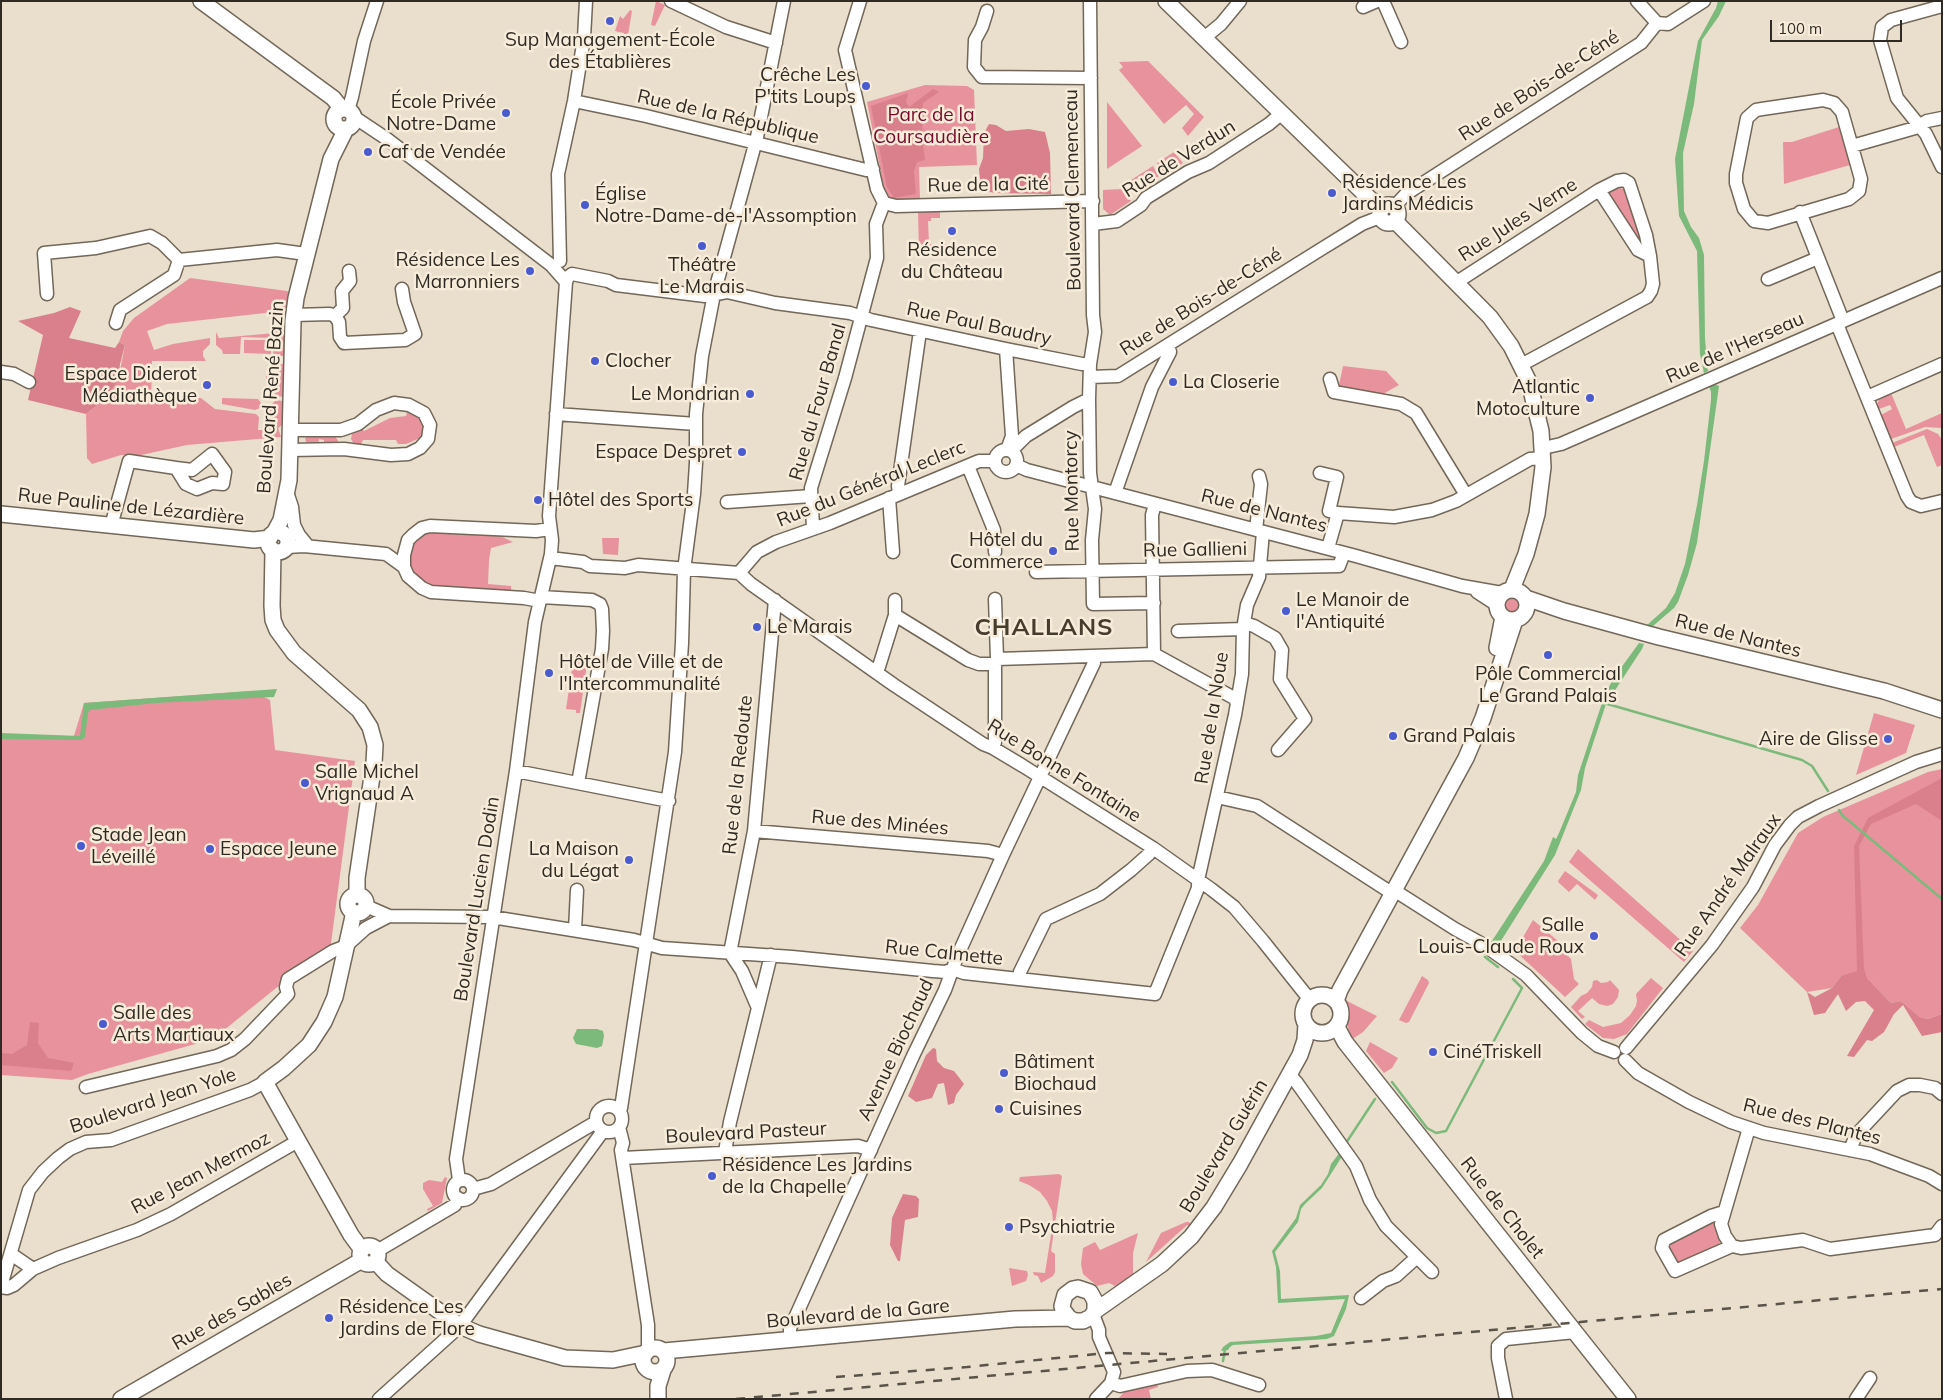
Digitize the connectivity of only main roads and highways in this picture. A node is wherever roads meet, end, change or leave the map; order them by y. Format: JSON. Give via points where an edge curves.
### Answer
{"nodes":[{"id":1,"x":200,"y":1,"type":"edge"},
{"id":2,"x":1166,"y":1,"type":"edge"},
{"id":3,"x":1,"y":514,"type":"edge"},
{"id":4,"x":276,"y":540,"type":"junction"},
{"id":5,"x":1513,"y":604,"type":"junction"},
{"id":6,"x":1942,"y":710,"type":"edge"},
{"id":7,"x":1331,"y":998,"type":"junction"},
{"id":8,"x":1306,"y":1024,"type":"junction"},
{"id":9,"x":1329,"y":1030,"type":"junction"},
{"id":10,"x":1300,"y":1055,"type":"junction"},
{"id":11,"x":265,"y":1082,"type":"joint"},
{"id":12,"x":369,"y":1255,"type":"junction"},
{"id":13,"x":1128,"y":1288,"type":"junction"},
{"id":14,"x":1090,"y":1292,"type":"junction"},
{"id":15,"x":1063,"y":1301,"type":"junction"},
{"id":16,"x":1094,"y":1312,"type":"junction"},
{"id":17,"x":1015,"y":1319,"type":"junction"},
{"id":18,"x":1074,"y":1320,"type":"junction"},
{"id":19,"x":656,"y":1360,"type":"junction"},
{"id":20,"x":121,"y":1399,"type":"edge"},
{"id":21,"x":657,"y":1399,"type":"edge"},
{"id":22,"x":1628,"y":1399,"type":"edge"}],
"edges":[{"from":1,"to":4,"type":"main road","name":"Boulevard René Bazin","via":[[333,98],[344,119],[306,254],[293,315],[287,492]]},
{"from":2,"to":5,"type":"main road","via":[[1457,282],[1501,331],[1521,365],[1537,410],[1543,453],[1538,506]]},
{"from":3,"to":4,"type":"main road","name":"Rue Pauline de Lézardière"},
{"from":4,"to":11,"type":"main road","name":"Boulevard Jean Yole","via":[[273,620],[284,643],[360,710],[375,745],[357,878],[359,904],[335,997],[321,1028],[303,1051]]},
{"from":5,"to":6,"type":"main road","name":"Rue de Nantes","via":[[1564,612],[1884,692]]},
{"from":5,"to":7,"type":"main road","via":[[1476,715],[1459,755],[1340,990]]},
{"from":7,"to":8,"type":"main road","via":[[1315,997],[1310,1000],[1304,1009]]},
{"from":7,"to":9,"type":"main road","via":[[1339,1006],[1341,1016]]},
{"from":8,"to":9,"type":"main road","via":[[1310,1028]]},
{"from":8,"to":10,"type":"main road","name":"Boulevard Guérin"},
{"from":9,"to":10,"type":"main road","name":"Boulevard Guérin"},
{"from":9,"to":22,"type":"main road","name":"Rue de Cholet","via":[[1345,1042]]},
{"from":10,"to":13,"type":"main road","name":"Boulevard Guérin","via":[[1214,1207],[1162,1264]]},
{"from":11,"to":12,"type":"main road","name":"Boulevard de la Gare","via":[[352,1235]]},
{"from":12,"to":19,"type":"main road","name":"Boulevard de la Gare","via":[[387,1274],[460,1326],[479,1334],[565,1358]]},
{"from":12,"to":20,"type":"main road","name":"Rue des Sables"},
{"from":13,"to":14,"type":"main road","name":"Boulevard Guérin"},
{"from":13,"to":16,"type":"main road","name":"Boulevard Guérin"},
{"from":14,"to":15,"type":"main road","via":[[1073,1289]]},
{"from":14,"to":16,"type":"main road","via":[[1095,1301]]},
{"from":15,"to":17,"type":"main road"},
{"from":15,"to":18,"type":"main road","via":[[1063,1310]]},
{"from":16,"to":18,"type":"main road","via":[[1087,1320]]},
{"from":17,"to":18,"type":"main road"},
{"from":17,"to":19,"type":"main road","name":"Boulevard de la Gare","via":[[705,1347]]},
{"from":19,"to":21,"type":"main road"}]}
